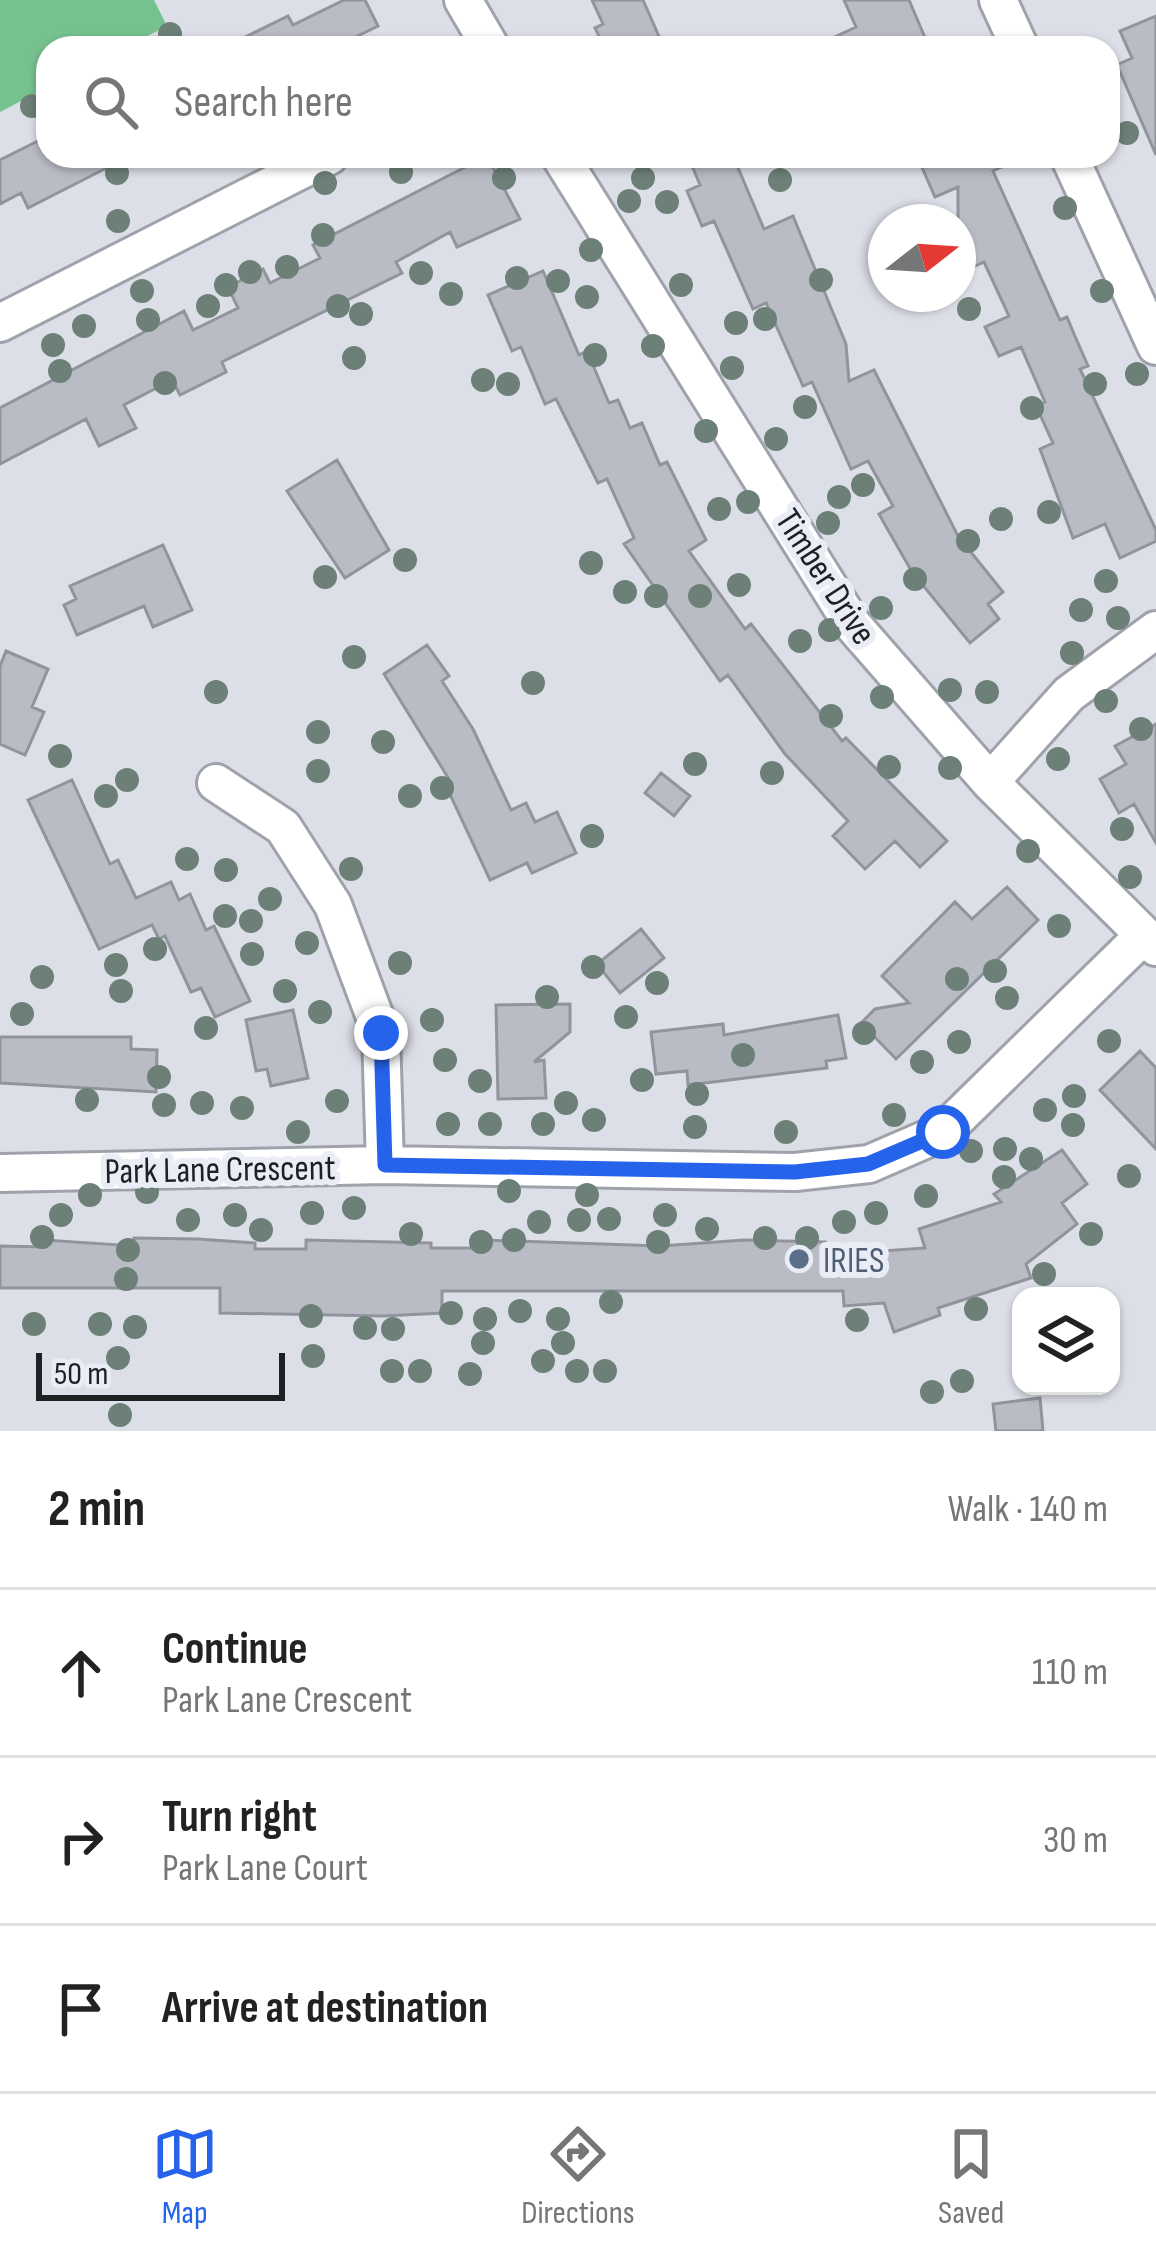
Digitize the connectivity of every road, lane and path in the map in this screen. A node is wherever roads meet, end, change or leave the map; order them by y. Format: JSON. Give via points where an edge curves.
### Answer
{"nodes":[{"id":1,"x":463,"y":0,"type":"edge"},
{"id":2,"x":998,"y":0,"type":"edge"},
{"id":3,"x":484,"y":36,"type":"edge"},
{"id":4,"x":1014,"y":36,"type":"edge"},
{"id":5,"x":305,"y":168,"type":"edge"},
{"id":6,"x":567,"y":168,"type":"edge"},
{"id":7,"x":1074,"y":168,"type":"edge"},
{"id":8,"x":0,"y":322,"type":"edge"},
{"id":9,"x":1156,"y":346,"type":"edge"},
{"id":10,"x":1156,"y":630,"type":"edge"},
{"id":11,"x":990,"y":782,"type":"junction"},
{"id":12,"x":215,"y":783,"type":"dead end"},
{"id":13,"x":1150,"y":941,"type":"edge"},
{"id":14,"x":385,"y":1165,"type":"junction"},
{"id":15,"x":0,"y":1173,"type":"edge"}],
"edges":[{"from":1,"to":3,"type":"street"},
{"from":2,"to":4,"type":"street"},
{"from":5,"to":8,"type":"street"},
{"from":6,"to":11,"type":"street","name":"Timber Drive","via":[[852,624]]},
{"from":7,"to":9,"type":"street"},
{"from":10,"to":11,"type":"street","via":[[1070,694]]},
{"from":11,"to":13,"type":"street","name":"Timber Drive"},
{"from":12,"to":14,"type":"street","via":[[284,827],[333,905],[381,1033]]},
{"from":13,"to":14,"type":"street","name":"Park Lane Crescent","via":[[943,1132],[868,1164],[795,1172]]},
{"from":14,"to":15,"type":"street","name":"Park Lane Crescent"}]}
